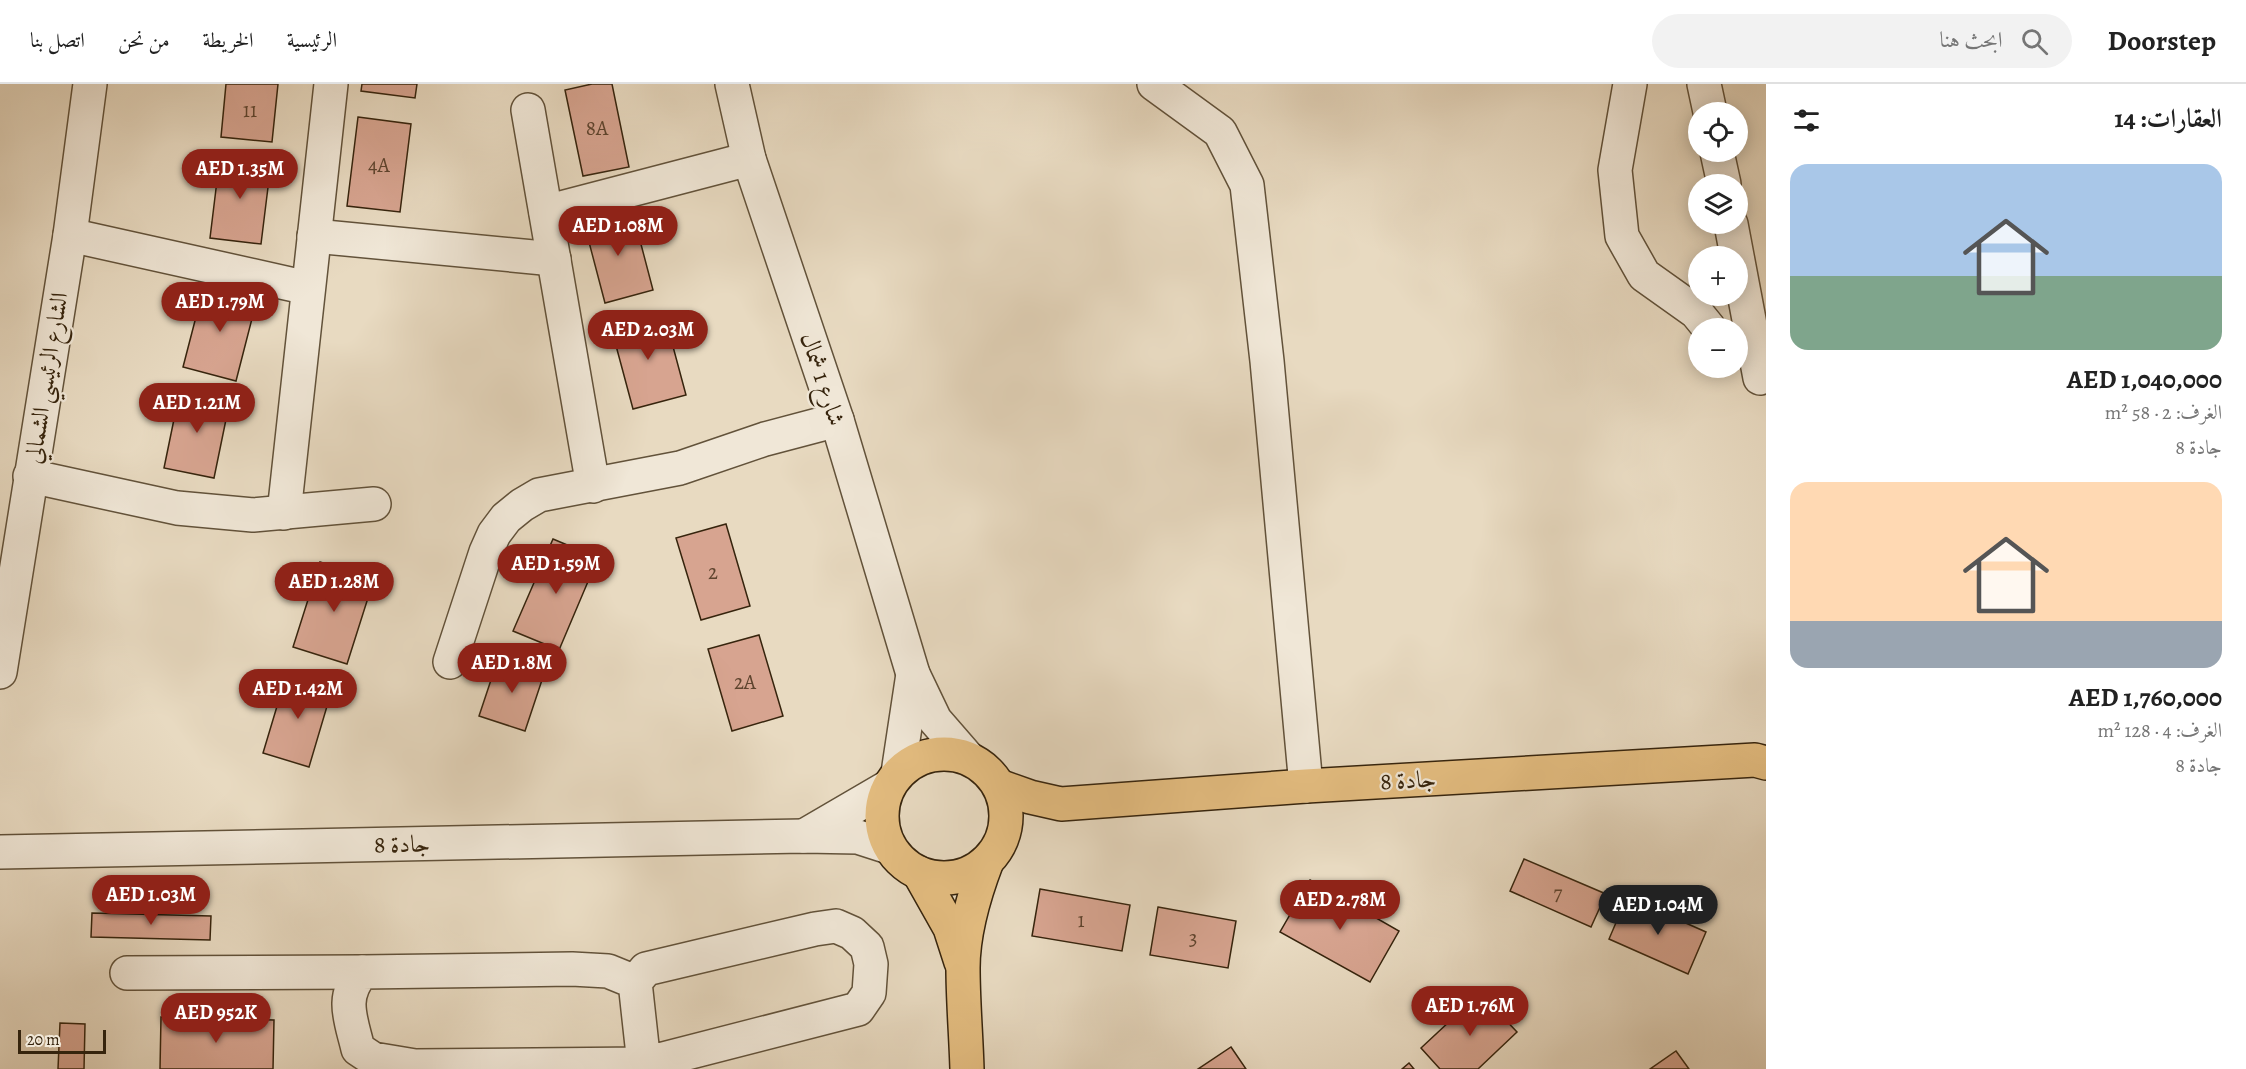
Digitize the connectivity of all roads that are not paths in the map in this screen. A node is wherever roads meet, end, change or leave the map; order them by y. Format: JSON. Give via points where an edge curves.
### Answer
{"nodes":[{"id":1,"x":90,"y":84,"type":"edge"},
{"id":2,"x":331,"y":84,"type":"edge"},
{"id":3,"x":732,"y":84,"type":"edge"},
{"id":4,"x":1155,"y":84,"type":"edge"},
{"id":5,"x":1630,"y":84,"type":"edge"},
{"id":6,"x":1704,"y":84,"type":"edge"},
{"id":7,"x":1708,"y":102,"type":"edge"},
{"id":8,"x":528,"y":110,"type":"dead end"},
{"id":9,"x":749,"y":159,"type":"junction"},
{"id":10,"x":546,"y":212,"type":"junction"},
{"id":11,"x":1733,"y":234,"type":"edge"},
{"id":12,"x":70,"y":235,"type":"junction"},
{"id":13,"x":314,"y":236,"type":"junction"},
{"id":14,"x":554,"y":260,"type":"junction"},
{"id":15,"x":308,"y":288,"type":"junction"},
{"id":16,"x":1701,"y":318,"type":"edge"},
{"id":17,"x":1754,"y":372,"type":"edge"},
{"id":18,"x":837,"y":420,"type":"junction"},
{"id":19,"x":30,"y":476,"type":"junction"},
{"id":20,"x":592,"y":486,"type":"junction"},
{"id":21,"x":374,"y":504,"type":"dead end"},
{"id":22,"x":284,"y":513,"type":"junction"},
{"id":23,"x":450,"y":662,"type":"dead end"},
{"id":24,"x":0,"y":672,"type":"edge"},
{"id":25,"x":913,"y":674,"type":"junction"},
{"id":26,"x":968,"y":758,"type":"junction"},
{"id":27,"x":1762,"y":760,"type":"edge"},
{"id":28,"x":893,"y":780,"type":"junction"},
{"id":29,"x":999,"y":786,"type":"junction"},
{"id":30,"x":1306,"y":786,"type":"junction"},
{"id":31,"x":1061,"y":804,"type":"junction"},
{"id":32,"x":804,"y":836,"type":"junction"},
{"id":33,"x":890,"y":847,"type":"junction"},
{"id":34,"x":995,"y":849,"type":"junction"},
{"id":35,"x":0,"y":852,"type":"edge"},
{"id":36,"x":919,"y":873,"type":"junction"},
{"id":37,"x":963,"y":967,"type":"junction"},
{"id":38,"x":362,"y":972,"type":"junction"},
{"id":39,"x":127,"y":973,"type":"dead end"},
{"id":40,"x":635,"y":982,"type":"junction"},
{"id":41,"x":644,"y":1066,"type":"edge"},
{"id":42,"x":967,"y":1069,"type":"edge"}],
"edges":[{"from":1,"to":12,"type":"street","name":"الشارع الرئيسي الشمالي"},
{"from":2,"to":13,"type":"street"},
{"from":3,"to":9,"type":"street","name":"شارع 1 شمال"},
{"from":4,"to":30,"type":"street","via":[[1220,132],[1247,185]]},
{"from":5,"to":16,"type":"street","via":[[1615,170],[1622,236],[1644,275]]},
{"from":6,"to":7,"type":"street"},
{"from":8,"to":10,"type":"street"},
{"from":9,"to":10,"type":"street"},
{"from":9,"to":18,"type":"street","name":"شارع 1 شمال"},
{"from":10,"to":14,"type":"street"},
{"from":11,"to":17,"type":"street"},
{"from":12,"to":15,"type":"street"},
{"from":12,"to":19,"type":"street","name":"الشارع الرئيسي الشمالي"},
{"from":13,"to":14,"type":"street"},
{"from":13,"to":15,"type":"street"},
{"from":14,"to":20,"type":"street"},
{"from":15,"to":22,"type":"street"},
{"from":18,"to":20,"type":"street","via":[[680,468]]},
{"from":18,"to":25,"type":"street","name":"شارع 1 شمال"},
{"from":19,"to":22,"type":"street","via":[[177,507],[253,515]]},
{"from":19,"to":24,"type":"street","name":"الشارع الرئيسي الشمالي"},
{"from":20,"to":23,"type":"street","via":[[539,495],[506,518],[486,552]]},
{"from":21,"to":22,"type":"street"},
{"from":25,"to":26,"type":"street","name":"شارع 1 شمال","via":[[935,720]]},
{"from":25,"to":28,"type":"street","name":"شارع 1 شمال"},
{"from":26,"to":28,"type":"main road","via":[[931,755],[913,761]]},
{"from":26,"to":29,"type":"main road","via":[[986,770]]},
{"from":27,"to":30,"type":"main road","name":"جادة 8"},
{"from":28,"to":32,"type":"street","name":"جادة 8"},
{"from":28,"to":33,"type":"main road","via":[[882,806],[882,827]]},
{"from":29,"to":31,"type":"main road","name":"جادة 8"},
{"from":29,"to":34,"type":"main road","via":[[1006,811]]},
{"from":30,"to":31,"type":"main road","name":"جادة 8"},
{"from":31,"to":34,"type":"main road","name":"جادة 8","via":[[1030,817]]},
{"from":32,"to":33,"type":"street","name":"جادة 8","via":[[858,837]]},
{"from":32,"to":35,"type":"street","name":"جادة 8"},
{"from":33,"to":36,"type":"main road"},
{"from":34,"to":36,"type":"main road","via":[[972,871],[956,877],[937,878]]},
{"from":34,"to":37,"type":"main road","via":[[973,902]]},
{"from":36,"to":37,"type":"main road","via":[[950,928]]},
{"from":37,"to":42,"type":"main road"},
{"from":38,"to":39,"type":"street"},
{"from":38,"to":40,"type":"street","via":[[572,969],[608,971]]},
{"from":38,"to":41,"type":"street","via":[[351,986],[348,1009],[358,1049],[373,1059],[415,1066]]},
{"from":40,"to":41,"type":"street"},
{"from":40,"to":41,"type":"street","via":[[646,969],[836,926],[852,933],[867,948],[871,964],[869,993],[858,1010]]}]}
